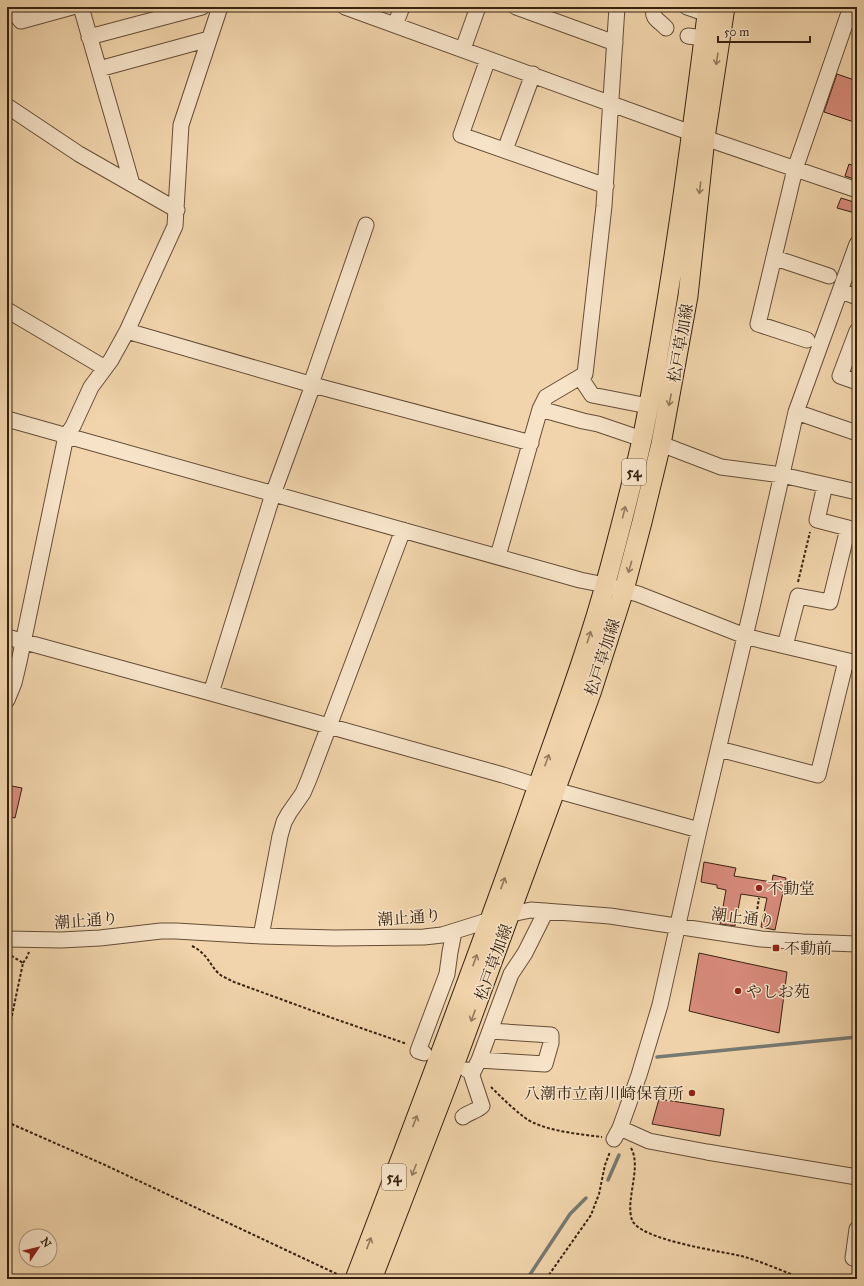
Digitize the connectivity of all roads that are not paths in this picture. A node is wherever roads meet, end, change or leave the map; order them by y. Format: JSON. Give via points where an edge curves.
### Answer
{"nodes":[{"id":1,"x":10,"y":7,"type":"edge"},
{"id":2,"x":72,"y":7,"type":"edge"},
{"id":3,"x":80,"y":7,"type":"edge"},
{"id":4,"x":202,"y":7,"type":"edge"},
{"id":5,"x":220,"y":7,"type":"edge"},
{"id":6,"x":345,"y":7,"type":"edge"},
{"id":7,"x":402,"y":7,"type":"edge"},
{"id":8,"x":478,"y":7,"type":"edge"},
{"id":9,"x":516,"y":7,"type":"edge"},
{"id":10,"x":617,"y":7,"type":"edge"},
{"id":11,"x":654,"y":7,"type":"edge"},
{"id":12,"x":687,"y":7,"type":"edge"},
{"id":13,"x":725,"y":7,"type":"edge"},
{"id":14,"x":851,"y":7,"type":"edge"},
{"id":15,"x":707,"y":10,"type":"edge"},
{"id":16,"x":395,"y":25,"type":"junction"},
{"id":17,"x":666,"y":28,"type":"dead end"},
{"id":18,"x":89,"y":37,"type":"junction"},
{"id":19,"x":209,"y":39,"type":"junction"},
{"id":20,"x":615,"y":42,"type":"junction"},
{"id":21,"x":463,"y":49,"type":"junction"},
{"id":22,"x":488,"y":59,"type":"junction"},
{"id":23,"x":99,"y":69,"type":"junction"},
{"id":24,"x":533,"y":74,"type":"junction"},
{"id":25,"x":611,"y":102,"type":"junction"},
{"id":26,"x":7,"y":106,"type":"edge"},
{"id":27,"x":699,"y":135,"type":"junction"},
{"id":28,"x":505,"y":150,"type":"junction"},
{"id":29,"x":795,"y":169,"type":"junction"},
{"id":30,"x":132,"y":184,"type":"junction"},
{"id":31,"x":606,"y":186,"type":"junction"},
{"id":32,"x":857,"y":190,"type":"edge"},
{"id":33,"x":177,"y":210,"type":"junction"},
{"id":34,"x":366,"y":225,"type":"dead end"},
{"id":35,"x":857,"y":244,"type":"edge"},
{"id":36,"x":775,"y":258,"type":"junction"},
{"id":37,"x":829,"y":276,"type":"dead end"},
{"id":38,"x":841,"y":291,"type":"junction"},
{"id":39,"x":857,"y":297,"type":"edge"},
{"id":40,"x":7,"y":310,"type":"edge"},
{"id":41,"x":126,"y":331,"type":"junction"},
{"id":42,"x":857,"y":331,"type":"edge"},
{"id":43,"x":807,"y":340,"type":"dead end"},
{"id":44,"x":105,"y":368,"type":"junction"},
{"id":45,"x":580,"y":377,"type":"junction"},
{"id":46,"x":857,"y":382,"type":"edge"},
{"id":47,"x":312,"y":384,"type":"junction"},
{"id":48,"x":648,"y":406,"type":"junction"},
{"id":49,"x":540,"y":408,"type":"junction"},
{"id":50,"x":796,"y":412,"type":"junction"},
{"id":51,"x":7,"y":419,"type":"edge"},
{"id":52,"x":857,"y":433,"type":"edge"},
{"id":53,"x":66,"y":436,"type":"junction"},
{"id":54,"x":642,"y":439,"type":"junction"},
{"id":55,"x":531,"y":443,"type":"junction"},
{"id":56,"x":661,"y":444,"type":"junction"},
{"id":57,"x":782,"y":474,"type":"junction"},
{"id":58,"x":825,"y":485,"type":"junction"},
{"id":59,"x":857,"y":492,"type":"edge"},
{"id":60,"x":273,"y":494,"type":"junction"},
{"id":61,"x":403,"y":530,"type":"junction"},
{"id":62,"x":498,"y":556,"type":"junction"},
{"id":63,"x":606,"y":585,"type":"junction"},
{"id":64,"x":624,"y":590,"type":"junction"},
{"id":65,"x":745,"y":636,"type":"junction"},
{"id":66,"x":7,"y":637,"type":"edge"},
{"id":67,"x":23,"y":642,"type":"junction"},
{"id":68,"x":785,"y":646,"type":"junction"},
{"id":69,"x":851,"y":662,"type":"edge"},
{"id":70,"x":211,"y":693,"type":"junction"},
{"id":71,"x":7,"y":700,"type":"edge"},
{"id":72,"x":329,"y":726,"type":"junction"},
{"id":73,"x":719,"y":749,"type":"junction"},
{"id":74,"x":546,"y":788,"type":"junction"},
{"id":75,"x":699,"y":830,"type":"junction"},
{"id":76,"x":546,"y":910,"type":"junction"},
{"id":77,"x":511,"y":914,"type":"junction"},
{"id":78,"x":490,"y":920,"type":"junction"},
{"id":79,"x":677,"y":927,"type":"junction"},
{"id":80,"x":454,"y":932,"type":"junction"},
{"id":81,"x":261,"y":936,"type":"junction"},
{"id":82,"x":7,"y":939,"type":"edge"},
{"id":83,"x":857,"y":944,"type":"edge"},
{"id":84,"x":490,"y":1031,"type":"junction"},
{"id":85,"x":421,"y":1052,"type":"road end"},
{"id":86,"x":473,"y":1067,"type":"junction"},
{"id":87,"x":441,"y":1079,"type":"junction"},
{"id":88,"x":463,"y":1117,"type":"dead end"},
{"id":89,"x":857,"y":1176,"type":"edge"},
{"id":90,"x":857,"y":1229,"type":"edge"},
{"id":91,"x":853,"y":1258,"type":"dead end"},
{"id":92,"x":347,"y":1277,"type":"edge"},
{"id":93,"x":372,"y":1279,"type":"edge"}],
"edges":[{"from":1,"to":2,"type":"street","via":[[21,21]]},
{"from":3,"to":18,"type":"street"},
{"from":4,"to":18,"type":"street"},
{"from":5,"to":19,"type":"street"},
{"from":6,"to":16,"type":"street"},
{"from":7,"to":16,"type":"street"},
{"from":8,"to":21,"type":"street"},
{"from":9,"to":20,"type":"street"},
{"from":10,"to":20,"type":"street"},
{"from":11,"to":17,"type":"street","via":[[655,19]]},
{"from":12,"to":15,"type":"street"},
{"from":13,"to":27,"type":"main road","name":"松戸草加線","number":"54","one_way":true},
{"from":14,"to":29,"type":"street"},
{"from":15,"to":27,"type":"main road","name":"松戸草加線","number":"54","via":[[696,37]]},
{"from":16,"to":21,"type":"street"},
{"from":18,"to":23,"type":"street"},
{"from":19,"to":23,"type":"street"},
{"from":19,"to":33,"type":"street","via":[[181,125]]},
{"from":20,"to":25,"type":"street"},
{"from":21,"to":22,"type":"street"},
{"from":22,"to":24,"type":"street"},
{"from":22,"to":28,"type":"street","via":[[461,135]]},
{"from":23,"to":30,"type":"street"},
{"from":24,"to":25,"type":"street"},
{"from":24,"to":28,"type":"street"},
{"from":25,"to":27,"type":"street"},
{"from":25,"to":31,"type":"street"},
{"from":26,"to":30,"type":"street"},
{"from":27,"to":29,"type":"street"},
{"from":27,"to":48,"type":"main road","name":"松戸草加線","number":"54"},
{"from":27,"to":56,"type":"main road","name":"松戸草加線","number":"54","one_way":true,"via":[[688,296]]},
{"from":28,"to":31,"type":"street"},
{"from":29,"to":32,"type":"street"},
{"from":29,"to":36,"type":"street"},
{"from":30,"to":33,"type":"street"},
{"from":31,"to":45,"type":"street","via":[[584,374]]},
{"from":33,"to":41,"type":"street","via":[[176,226]]},
{"from":34,"to":47,"type":"street"},
{"from":35,"to":38,"type":"street"},
{"from":36,"to":37,"type":"street"},
{"from":36,"to":43,"type":"street","via":[[758,324]]},
{"from":38,"to":39,"type":"street"},
{"from":38,"to":50,"type":"street"},
{"from":40,"to":44,"type":"street"},
{"from":41,"to":44,"type":"street"},
{"from":41,"to":47,"type":"street"},
{"from":42,"to":46,"type":"street","via":[[840,376]]},
{"from":44,"to":53,"type":"street","via":[[91,387]]},
{"from":45,"to":48,"type":"street","via":[[592,395]]},
{"from":45,"to":49,"type":"street","via":[[546,397]]},
{"from":47,"to":55,"type":"street"},
{"from":47,"to":60,"type":"street"},
{"from":48,"to":54,"type":"main road","name":"松戸草加線","number":"54"},
{"from":49,"to":54,"type":"street"},
{"from":49,"to":55,"type":"street"},
{"from":50,"to":52,"type":"street"},
{"from":50,"to":57,"type":"street"},
{"from":51,"to":53,"type":"street"},
{"from":53,"to":60,"type":"street"},
{"from":53,"to":67,"type":"street"},
{"from":63,"to":54,"type":"main road","name":"松戸草加線","number":"54","one_way":true},
{"from":55,"to":62,"type":"street"},
{"from":56,"to":57,"type":"street","via":[[721,467]]},
{"from":56,"to":64,"type":"main road","name":"松戸草加線","number":"54","one_way":true},
{"from":57,"to":58,"type":"street"},
{"from":57,"to":65,"type":"street"},
{"from":58,"to":59,"type":"street"},
{"from":58,"to":68,"type":"street","via":[[817,520],[848,528],[830,602],[798,596]]},
{"from":60,"to":61,"type":"street"},
{"from":60,"to":70,"type":"street"},
{"from":61,"to":62,"type":"street"},
{"from":61,"to":72,"type":"street"},
{"from":62,"to":63,"type":"street"},
{"from":63,"to":64,"type":"street"},
{"from":74,"to":63,"type":"main road","name":"松戸草加線","number":"54","one_way":true,"via":[[572,691]]},
{"from":64,"to":65,"type":"street"},
{"from":64,"to":74,"type":"main road","name":"松戸草加線","number":"54","via":[[591,693]]},
{"from":65,"to":68,"type":"street"},
{"from":65,"to":73,"type":"street"},
{"from":66,"to":67,"type":"street"},
{"from":67,"to":70,"type":"street"},
{"from":67,"to":71,"type":"street","via":[[14,683]]},
{"from":68,"to":69,"type":"street"},
{"from":69,"to":73,"type":"street","via":[[818,775]]},
{"from":70,"to":72,"type":"street"},
{"from":72,"to":74,"type":"street"},
{"from":72,"to":81,"type":"street","via":[[303,793],[289,813],[280,836]]},
{"from":73,"to":75,"type":"street"},
{"from":74,"to":75,"type":"street"},
{"from":74,"to":77,"type":"main road","name":"松戸草加線","number":"54"},
{"from":78,"to":74,"type":"main road","name":"松戸草加線","number":"54","one_way":true},
{"from":75,"to":79,"type":"street"},
{"from":76,"to":77,"type":"street","name":"潮止通り"},
{"from":76,"to":79,"type":"street","name":"潮止通り","via":[[610,916]]},
{"from":76,"to":84,"type":"street","via":[[525,953],[511,974]]},
{"from":77,"to":78,"type":"street","name":"潮止通り"},
{"from":77,"to":87,"type":"main road","name":"松戸草加線","number":"54","one_way":true},
{"from":78,"to":80,"type":"street","name":"潮止通り"},
{"from":87,"to":78,"type":"main road","name":"松戸草加線","number":"54","one_way":true},
{"from":79,"to":83,"type":"street","name":"潮止通り","via":[[754,938]]},
{"from":79,"to":89,"type":"street","via":[[660,1005],[639,1075],[617,1134],[707,1152]]},
{"from":80,"to":81,"type":"street","name":"潮止通り","via":[[424,937]]},
{"from":80,"to":85,"type":"street","via":[[447,974]]},
{"from":81,"to":82,"type":"street","name":"潮止通り","via":[[161,931],[100,938]]},
{"from":84,"to":86,"type":"street"},
{"from":84,"to":86,"type":"street","via":[[552,1035],[545,1064]]},
{"from":86,"to":88,"type":"street","via":[[472,1076],[482,1106]]},
{"from":92,"to":87,"type":"main road","name":"松戸草加線","number":"54","one_way":true},
{"from":87,"to":93,"type":"main road","name":"松戸草加線","number":"54","one_way":true},
{"from":90,"to":91,"type":"street"}]}
